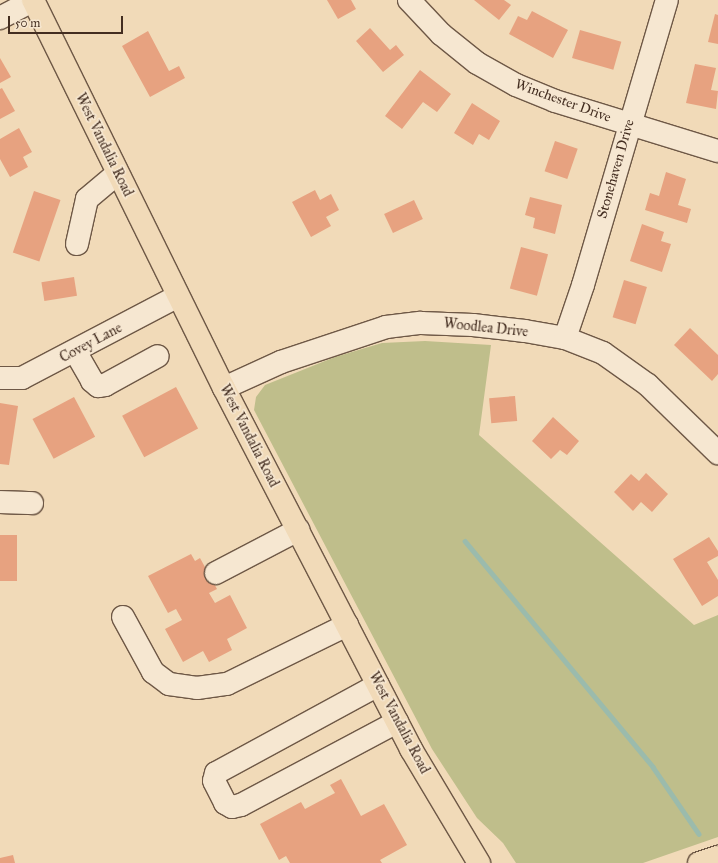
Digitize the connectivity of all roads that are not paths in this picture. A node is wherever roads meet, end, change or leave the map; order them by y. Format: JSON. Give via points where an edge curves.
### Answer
{"nodes":[{"id":1,"x":34,"y":0,"type":"edge"},
{"id":2,"x":410,"y":0,"type":"edge"},
{"id":3,"x":667,"y":0,"type":"edge"},
{"id":4,"x":0,"y":18,"type":"edge"},
{"id":5,"x":629,"y":124,"type":"junction"},
{"id":6,"x":718,"y":151,"type":"edge"},
{"id":7,"x":118,"y":173,"type":"junction"},
{"id":8,"x":76,"y":244,"type":"dead end"},
{"id":9,"x":178,"y":296,"type":"junction"},
{"id":10,"x":565,"y":338,"type":"junction"},
{"id":11,"x":75,"y":351,"type":"junction"},
{"id":12,"x":158,"y":356,"type":"dead end"},
{"id":13,"x":0,"y":378,"type":"edge"},
{"id":14,"x":224,"y":388,"type":"junction"},
{"id":15,"x":718,"y":453,"type":"edge"},
{"id":16,"x":0,"y":502,"type":"edge"},
{"id":17,"x":32,"y":503,"type":"dead end"},
{"id":18,"x":298,"y":530,"type":"junction"},
{"id":19,"x":216,"y":573,"type":"dead end"},
{"id":20,"x":123,"y":617,"type":"dead end"},
{"id":21,"x":347,"y":625,"type":"junction"},
{"id":22,"x":378,"y":686,"type":"junction"},
{"id":23,"x":397,"y":722,"type":"junction"},
{"id":24,"x":718,"y":857,"type":"edge"},
{"id":25,"x":480,"y":863,"type":"edge"},
{"id":26,"x":699,"y":863,"type":"edge"}],
"edges":[{"from":1,"to":4,"type":"street"},
{"from":1,"to":7,"type":"main road","name":"West Vandalia Road"},
{"from":2,"to":5,"type":"street","name":"Winchester Drive","via":[[441,34],[477,63],[516,85],[555,101]]},
{"from":3,"to":5,"type":"street","name":"Stonehaven Drive"},
{"from":5,"to":6,"type":"street","name":"Winchester Drive"},
{"from":5,"to":10,"type":"street","name":"Stonehaven Drive","via":[[583,285]]},
{"from":7,"to":8,"type":"street","via":[[87,199]]},
{"from":7,"to":9,"type":"main road","name":"West Vandalia Road"},
{"from":9,"to":11,"type":"street","name":"Covey Lane"},
{"from":9,"to":14,"type":"main road","name":"West Vandalia Road"},
{"from":10,"to":14,"type":"street","name":"Woodlea Drive","via":[[473,325],[421,323],[386,327],[281,362]]},
{"from":10,"to":15,"type":"street","name":"Woodlea Drive","via":[[603,353],[648,385]]},
{"from":11,"to":12,"type":"street","via":[[92,381],[98,386]]},
{"from":11,"to":13,"type":"street","name":"Covey Lane","via":[[22,378]]},
{"from":14,"to":18,"type":"main road","name":"West Vandalia Road"},
{"from":16,"to":17,"type":"street"},
{"from":18,"to":19,"type":"street"},
{"from":18,"to":21,"type":"main road","name":"West Vandalia Road"},
{"from":20,"to":21,"type":"street","via":[[153,672],[169,684],[197,688],[228,684]]},
{"from":21,"to":22,"type":"main road","name":"West Vandalia Road"},
{"from":22,"to":23,"type":"main road","name":"West Vandalia Road"},
{"from":22,"to":23,"type":"street","via":[[216,773],[214,781],[225,803],[232,807],[241,805]]},
{"from":23,"to":25,"type":"main road","name":"West Vandalia Road"},
{"from":24,"to":26,"type":"main road"}]}
